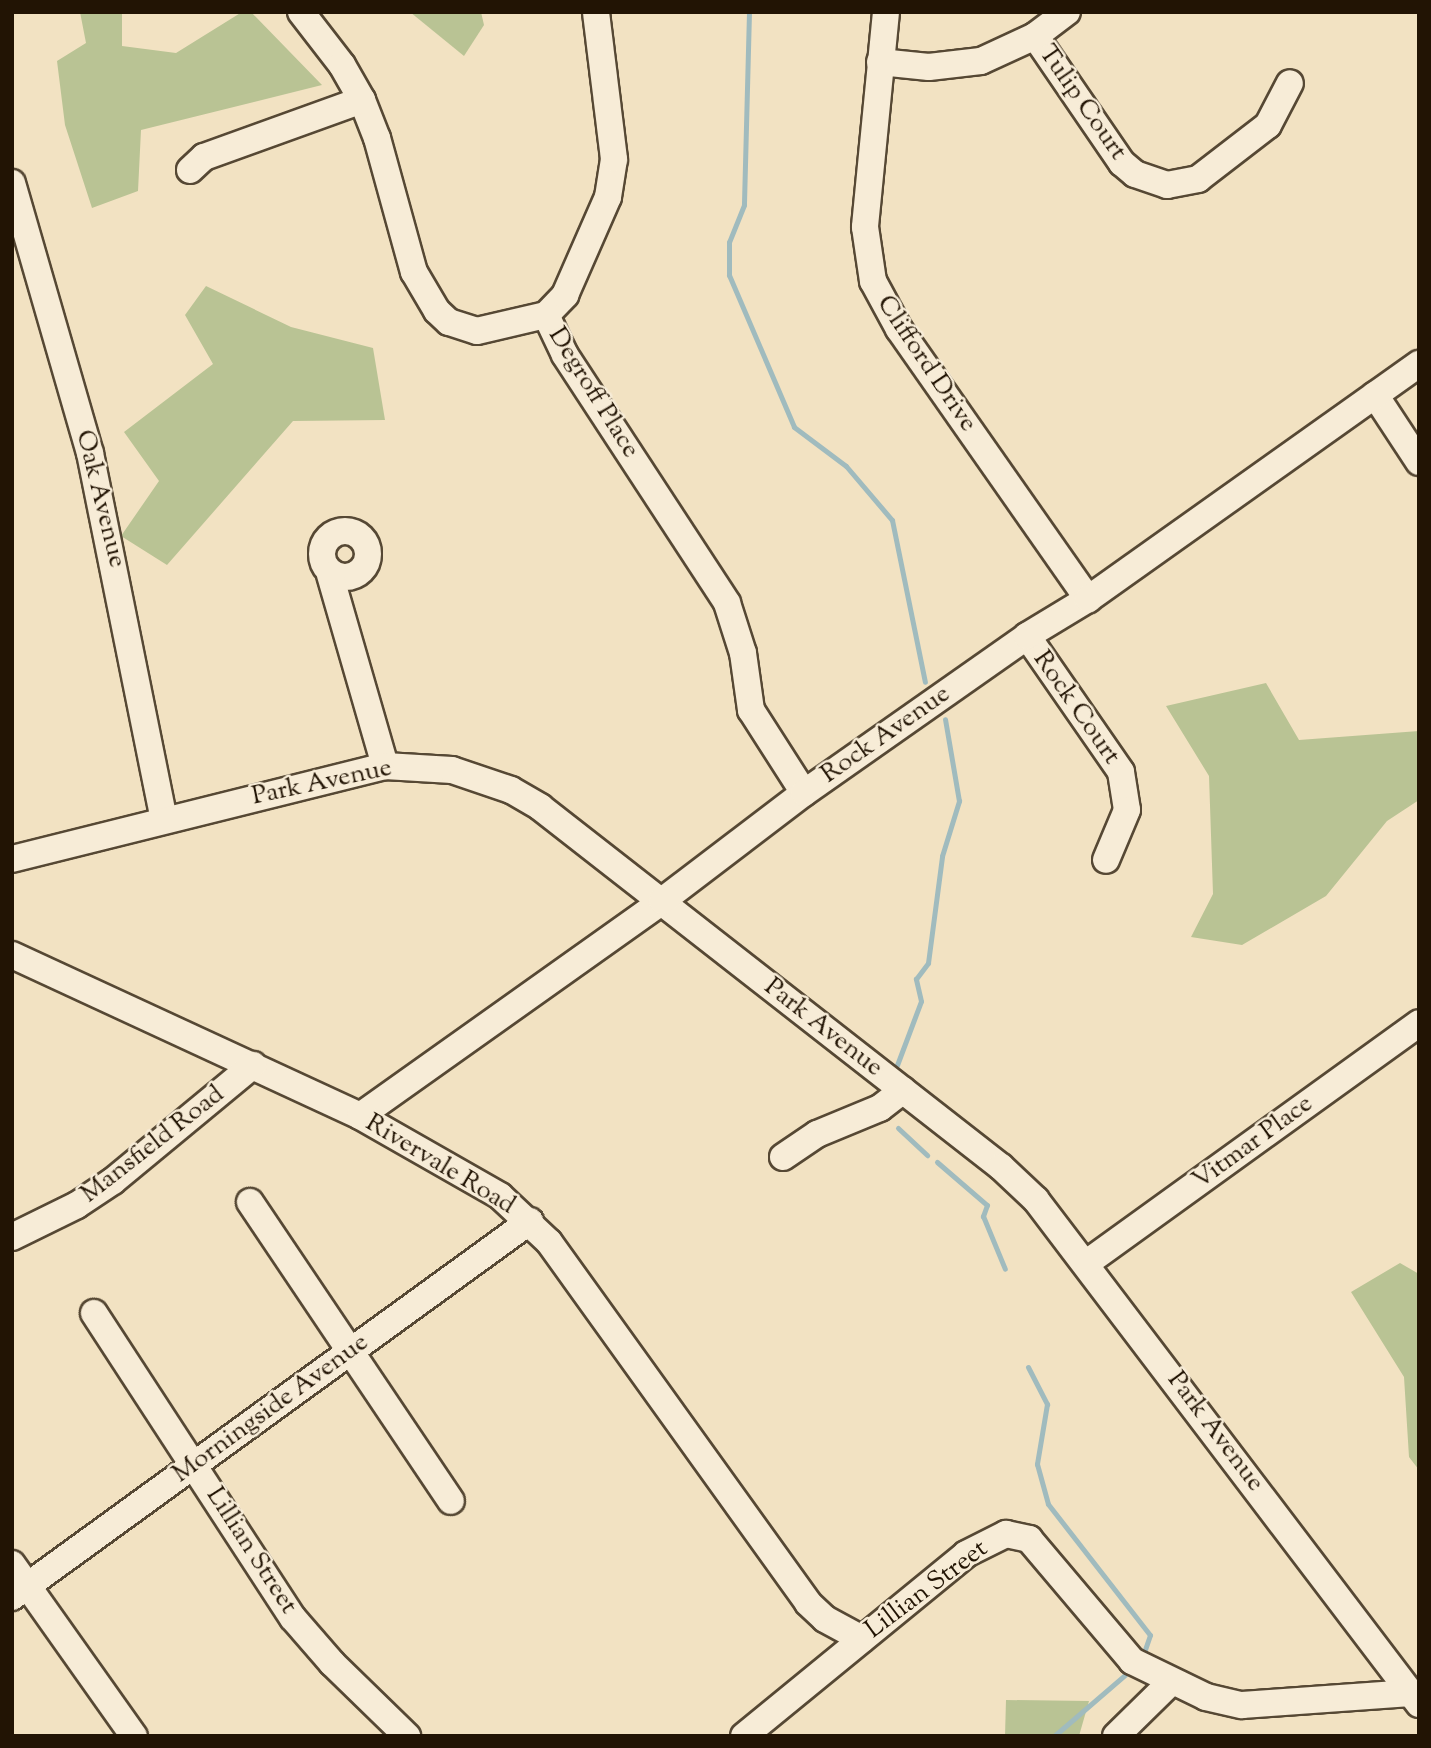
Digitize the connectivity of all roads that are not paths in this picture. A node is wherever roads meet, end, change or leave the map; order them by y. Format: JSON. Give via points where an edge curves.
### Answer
{"nodes":[{"id":1,"x":301,"y":12,"type":"edge"},
{"id":2,"x":596,"y":12,"type":"edge"},
{"id":3,"x":886,"y":12,"type":"edge"},
{"id":4,"x":1067,"y":12,"type":"edge"},
{"id":5,"x":1035,"y":36,"type":"junction"},
{"id":6,"x":880,"y":62,"type":"junction"},
{"id":7,"x":1290,"y":83,"type":"dead end"},
{"id":8,"x":362,"y":100,"type":"junction"},
{"id":9,"x":190,"y":170,"type":"dead end"},
{"id":10,"x":14,"y":196,"type":"edge"},
{"id":11,"x":546,"y":315,"type":"junction"},
{"id":12,"x":1419,"y":364,"type":"edge"},
{"id":13,"x":1375,"y":395,"type":"junction"},
{"id":14,"x":1419,"y":461,"type":"edge"},
{"id":15,"x":330,"y":575,"type":"dead end"},
{"id":16,"x":1088,"y":599,"type":"junction"},
{"id":17,"x":1027,"y":636,"type":"junction"},
{"id":18,"x":385,"y":766,"type":"junction"},
{"id":19,"x":804,"y":793,"type":"junction"},
{"id":20,"x":164,"y":820,"type":"junction"},
{"id":21,"x":12,"y":859,"type":"edge"},
{"id":22,"x":1107,"y":860,"type":"dead end"},
{"id":23,"x":662,"y":901,"type":"junction"},
{"id":24,"x":12,"y":955,"type":"edge"},
{"id":25,"x":1419,"y":1023,"type":"edge"},
{"id":26,"x":253,"y":1065,"type":"junction"},
{"id":27,"x":903,"y":1090,"type":"junction"},
{"id":28,"x":360,"y":1116,"type":"junction"},
{"id":29,"x":783,"y":1157,"type":"dead end"},
{"id":30,"x":250,"y":1202,"type":"dead end"},
{"id":31,"x":530,"y":1221,"type":"junction"},
{"id":32,"x":12,"y":1237,"type":"edge"},
{"id":33,"x":1088,"y":1262,"type":"junction"},
{"id":34,"x":94,"y":1313,"type":"dead end"},
{"id":35,"x":350,"y":1352,"type":"junction"},
{"id":36,"x":195,"y":1464,"type":"junction"},
{"id":37,"x":451,"y":1502,"type":"dead end"},
{"id":38,"x":17,"y":1582,"type":"edge"},
{"id":39,"x":862,"y":1639,"type":"junction"},
{"id":40,"x":1170,"y":1683,"type":"junction"},
{"id":41,"x":1415,"y":1699,"type":"edge"},
{"id":42,"x":134,"y":1736,"type":"edge"},
{"id":43,"x":407,"y":1736,"type":"edge"},
{"id":44,"x":744,"y":1736,"type":"edge"},
{"id":45,"x":1116,"y":1736,"type":"edge"}],
"edges":[{"from":1,"to":8,"type":"street","name":"Degroff Place","via":[[342,65]]},
{"from":2,"to":11,"type":"street","via":[[614,159],[608,197],[571,284]]},
{"from":3,"to":6,"type":"street","name":"Clifford Drive"},
{"from":4,"to":5,"type":"street"},
{"from":5,"to":6,"type":"street","via":[[1005,53],[954,66]]},
{"from":5,"to":7,"type":"street","name":"Tulip Court","via":[[1122,163],[1135,174],[1167,185],[1198,179],[1249,141],[1268,125]]},
{"from":6,"to":16,"type":"street","name":"Clifford Drive","via":[[865,227],[873,281],[899,328]]},
{"from":8,"to":9,"type":"street","via":[[204,157]]},
{"from":8,"to":11,"type":"street","name":"Degroff Place","via":[[414,272],[437,311],[449,322],[477,331]]},
{"from":10,"to":20,"type":"street","name":"Oak Avenue","via":[[93,466]]},
{"from":11,"to":19,"type":"street","name":"Degroff Place","via":[[565,355],[727,603],[743,653],[751,710]]},
{"from":12,"to":13,"type":"street","name":"Rock Avenue"},
{"from":13,"to":14,"type":"street"},
{"from":13,"to":16,"type":"street","name":"Rock Avenue"},
{"from":15,"to":18,"type":"street"},
{"from":16,"to":17,"type":"street","name":"Rock Avenue"},
{"from":17,"to":19,"type":"street","name":"Rock Avenue"},
{"from":17,"to":22,"type":"street","name":"Rock Court","via":[[1121,772],[1127,810]]},
{"from":18,"to":20,"type":"street","name":"Park Avenue"},
{"from":18,"to":23,"type":"street","name":"Park Avenue","via":[[452,770],[511,790]]},
{"from":19,"to":23,"type":"street","name":"Rock Avenue"},
{"from":20,"to":21,"type":"street","name":"Park Avenue"},
{"from":23,"to":27,"type":"street","name":"Park Avenue"},
{"from":23,"to":28,"type":"street","name":"Rock Avenue"},
{"from":24,"to":26,"type":"street","name":"Rivervale Road"},
{"from":25,"to":33,"type":"street","name":"Vitmar Place"},
{"from":26,"to":28,"type":"street","name":"Rivervale Road"},
{"from":26,"to":32,"type":"street","name":"Mansfield Road","via":[[113,1181],[77,1205]]},
{"from":27,"to":29,"type":"street","via":[[880,1108],[817,1134]]},
{"from":27,"to":33,"type":"street","name":"Park Avenue","via":[[1001,1167],[1036,1200]]},
{"from":28,"to":31,"type":"street","name":"Rivervale Road","via":[[500,1196]]},
{"from":30,"to":35,"type":"street"},
{"from":31,"to":35,"type":"street","name":"Morningside Avenue"},
{"from":31,"to":39,"type":"street","name":"Rivervale Road","via":[[808,1603],[825,1619]]},
{"from":33,"to":41,"type":"street","name":"Park Avenue"},
{"from":34,"to":36,"type":"street","name":"Lillian Street"},
{"from":35,"to":36,"type":"street","name":"Morningside Avenue"},
{"from":35,"to":37,"type":"street"},
{"from":36,"to":38,"type":"street","name":"Morningside Avenue"},
{"from":36,"to":43,"type":"street","name":"Lillian Street","via":[[293,1618],[331,1663]]},
{"from":38,"to":42,"type":"street"},
{"from":39,"to":40,"type":"street","name":"Lillian Street","via":[[966,1554],[1006,1534],[1017,1534],[1029,1539],[1047,1558],[1119,1650]]},
{"from":39,"to":44,"type":"street","name":"Lillian Street"},
{"from":40,"to":41,"type":"street","name":"Lillian Street","via":[[1206,1698],[1242,1704]]},
{"from":40,"to":45,"type":"street"}]}
